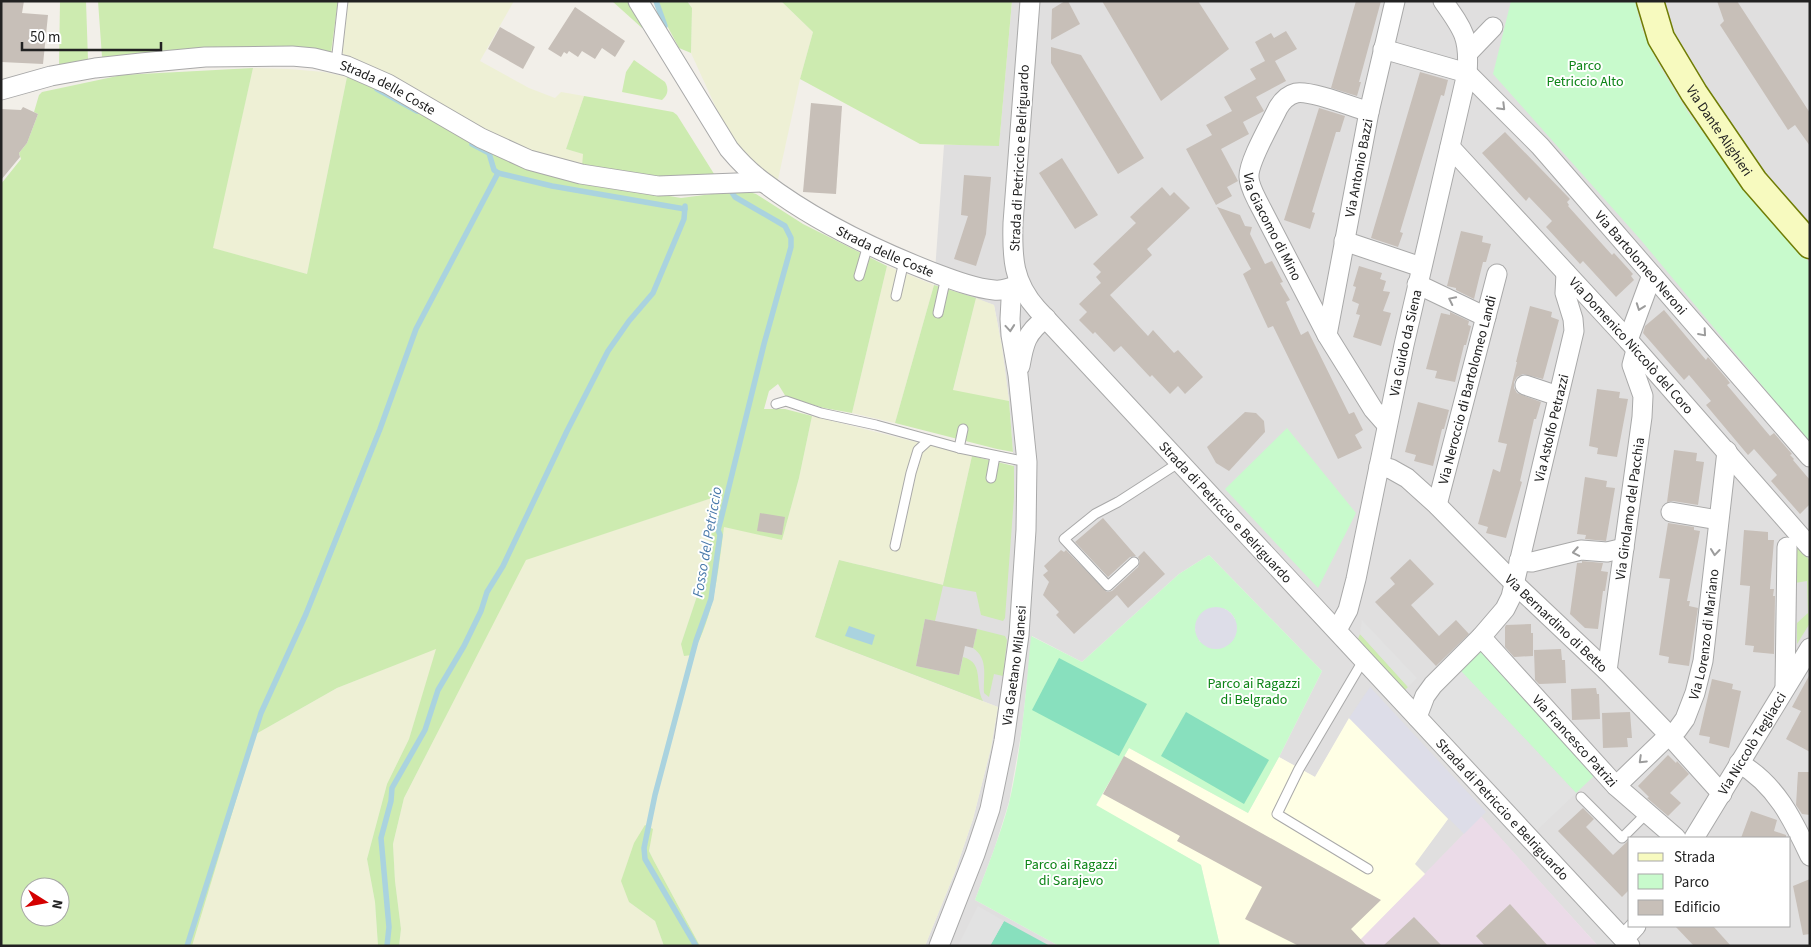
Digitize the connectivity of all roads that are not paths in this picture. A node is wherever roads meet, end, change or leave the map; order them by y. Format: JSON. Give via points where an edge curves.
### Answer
{"nodes":[{"id":1,"x":343,"y":1,"type":"edge"},
{"id":2,"x":638,"y":1,"type":"edge"},
{"id":3,"x":1030,"y":1,"type":"edge"},
{"id":4,"x":1395,"y":1,"type":"edge"},
{"id":5,"x":1443,"y":1,"type":"edge"},
{"id":6,"x":1650,"y":1,"type":"edge"},
{"id":7,"x":1493,"y":26,"type":"dead end"},
{"id":8,"x":1384,"y":50,"type":"junction"},
{"id":9,"x":1468,"y":54,"type":"junction"},
{"id":10,"x":336,"y":63,"type":"junction"},
{"id":11,"x":1467,"y":73,"type":"junction"},
{"id":12,"x":1,"y":90,"type":"edge"},
{"id":13,"x":1369,"y":112,"type":"junction"},
{"id":14,"x":1450,"y":147,"type":"junction"},
{"id":15,"x":762,"y":182,"type":"junction"},
{"id":16,"x":1344,"y":241,"type":"junction"},
{"id":17,"x":868,"y":245,"type":"junction"},
{"id":18,"x":1810,"y":245,"type":"edge"},
{"id":19,"x":904,"y":261,"type":"junction"},
{"id":20,"x":1566,"y":273,"type":"junction"},
{"id":21,"x":1496,"y":274,"type":"dead end"},
{"id":22,"x":1419,"y":275,"type":"junction"},
{"id":23,"x":1652,"y":275,"type":"junction"},
{"id":24,"x":859,"y":276,"type":"dead end"},
{"id":25,"x":946,"y":277,"type":"junction"},
{"id":26,"x":1019,"y":284,"type":"junction"},
{"id":27,"x":896,"y":296,"type":"dead end"},
{"id":28,"x":938,"y":313,"type":"dead end"},
{"id":29,"x":1486,"y":317,"type":"junction"},
{"id":30,"x":1046,"y":318,"type":"junction"},
{"id":31,"x":1327,"y":335,"type":"junction"},
{"id":32,"x":1632,"y":345,"type":"junction"},
{"id":33,"x":1018,"y":374,"type":"junction"},
{"id":34,"x":1525,"y":385,"type":"dead end"},
{"id":35,"x":1558,"y":396,"type":"junction"},
{"id":36,"x":776,"y":404,"type":"dead end"},
{"id":37,"x":1387,"y":425,"type":"junction"},
{"id":38,"x":963,"y":429,"type":"dead end"},
{"id":39,"x":929,"y":440,"type":"junction"},
{"id":40,"x":959,"y":448,"type":"junction"},
{"id":41,"x":1726,"y":452,"type":"junction"},
{"id":42,"x":995,"y":456,"type":"junction"},
{"id":43,"x":1810,"y":457,"type":"edge"},
{"id":44,"x":1027,"y":462,"type":"junction"},
{"id":45,"x":1180,"y":462,"type":"junction"},
{"id":46,"x":1379,"y":466,"type":"junction"},
{"id":47,"x":991,"y":478,"type":"dead end"},
{"id":48,"x":1437,"y":506,"type":"junction"},
{"id":49,"x":1671,"y":512,"type":"dead end"},
{"id":50,"x":1718,"y":520,"type":"junction"},
{"id":51,"x":895,"y":546,"type":"dead end"},
{"id":52,"x":1787,"y":546,"type":"dead end"},
{"id":53,"x":1810,"y":547,"type":"edge"},
{"id":54,"x":1624,"y":548,"type":"junction"},
{"id":55,"x":1519,"y":561,"type":"junction"},
{"id":56,"x":1134,"y":562,"type":"dead end"},
{"id":57,"x":1514,"y":583,"type":"junction"},
{"id":58,"x":1337,"y":630,"type":"junction"},
{"id":59,"x":1481,"y":638,"type":"junction"},
{"id":60,"x":1810,"y":648,"type":"edge"},
{"id":61,"x":1364,"y":660,"type":"junction"},
{"id":62,"x":1607,"y":671,"type":"junction"},
{"id":63,"x":1785,"y":688,"type":"junction"},
{"id":64,"x":1417,"y":717,"type":"junction"},
{"id":65,"x":1669,"y":735,"type":"junction"},
{"id":66,"x":1739,"y":764,"type":"junction"},
{"id":67,"x":1616,"y":786,"type":"junction"},
{"id":68,"x":1722,"y":794,"type":"junction"},
{"id":69,"x":1581,"y":797,"type":"dead end"},
{"id":70,"x":1647,"y":813,"type":"junction"},
{"id":71,"x":1675,"y":837,"type":"edge"},
{"id":72,"x":1695,"y":837,"type":"edge"},
{"id":73,"x":1810,"y":856,"type":"edge"},
{"id":74,"x":1368,"y":869,"type":"dead end"},
{"id":75,"x":1628,"y":939,"type":"edge"},
{"id":76,"x":939,"y":946,"type":"edge"}],
"edges":[{"from":1,"to":10,"type":"lane"},
{"from":2,"to":15,"type":"street","name":"Strada delle Coste","via":[[730,149]]},
{"from":3,"to":26,"type":"street","name":"Strada di Petriccio e Belriguardo","via":[[1013,223]]},
{"from":4,"to":8,"type":"street","name":"Via Antonio Bazzi"},
{"from":5,"to":9,"type":"street","via":[[1463,31]]},
{"from":6,"to":18,"type":"street","name":"Via Dante Alighieri","via":[[1661,38],[1694,94],[1754,181]]},
{"from":7,"to":9,"type":"street"},
{"from":8,"to":11,"type":"street"},
{"from":8,"to":13,"type":"street","name":"Via Antonio Bazzi"},
{"from":9,"to":11,"type":"street","name":"Via Guido da Siena"},
{"from":10,"to":12,"type":"street","name":"Strada delle Coste","via":[[292,56],[205,57],[95,68]]},
{"from":10,"to":15,"type":"street","name":"Strada delle Coste","via":[[388,84],[481,138],[529,160],[581,174],[658,186]]},
{"from":11,"to":14,"type":"street","name":"Via Guido da Siena"},
{"from":11,"to":23,"type":"street","name":"Via Bartolomeo Neroni","one_way":true,"via":[[1540,146]]},
{"from":13,"to":16,"type":"street","name":"Via Antonio Bazzi"},
{"from":13,"to":31,"type":"street","name":"Via Giacomo di Mino","via":[[1308,93],[1292,94],[1278,108],[1250,171],[1250,186]]},
{"from":14,"to":20,"type":"street","name":"Via Domenico Niccolò del Coro"},
{"from":14,"to":22,"type":"street","name":"Via Guido da Siena"},
{"from":15,"to":17,"type":"street","name":"Strada delle Coste"},
{"from":16,"to":22,"type":"street"},
{"from":16,"to":31,"type":"street","name":"Via Antonio Bazzi"},
{"from":17,"to":19,"type":"street","name":"Strada delle Coste"},
{"from":17,"to":24,"type":"lane"},
{"from":19,"to":25,"type":"street","name":"Strada delle Coste"},
{"from":19,"to":27,"type":"lane"},
{"from":20,"to":32,"type":"street","name":"Via Domenico Niccolò del Coro"},
{"from":20,"to":35,"type":"street","name":"Via Astolfo Petrazzi","via":[[1565,294],[1574,331]]},
{"from":21,"to":29,"type":"street","name":"Via Neroccio di Bartolomeo Landi"},
{"from":29,"to":22,"type":"street","one_way":true},
{"from":22,"to":37,"type":"street","name":"Via Guido da Siena"},
{"from":23,"to":32,"type":"street","name":"Via Girolamo del Pacchia","one_way":true},
{"from":23,"to":43,"type":"street","name":"Via Bartolomeo Neroni","one_way":true},
{"from":25,"to":26,"type":"street","name":"Strada delle Coste","via":[[995,290]]},
{"from":25,"to":28,"type":"lane"},
{"from":26,"to":30,"type":"street","name":"Strada di Petriccio e Belriguardo"},
{"from":26,"to":33,"type":"street","name":"Via Gaetano Milanesi","one_way":true,"via":[[1011,300],[1010,319]]},
{"from":29,"to":48,"type":"street","name":"Via Neroccio di Bartolomeo Landi"},
{"from":30,"to":33,"type":"street","name":"Via Gaetano Milanesi","via":[[1027,337]]},
{"from":30,"to":45,"type":"street","name":"Strada di Petriccio e Belriguardo"},
{"from":31,"to":37,"type":"street","name":"Via Giacomo di Mino","via":[[1373,409]]},
{"from":32,"to":41,"type":"street","name":"Via Domenico Niccolò del Coro"},
{"from":32,"to":54,"type":"street","name":"Via Girolamo del Pacchia","via":[[1632,365],[1642,392],[1643,408]]},
{"from":33,"to":44,"type":"street","name":"Via Gaetano Milanesi"},
{"from":34,"to":35,"type":"street"},
{"from":35,"to":55,"type":"street","name":"Via Astolfo Petrazzi"},
{"from":36,"to":39,"type":"lane","via":[[786,401]]},
{"from":37,"to":46,"type":"street","name":"Via Guido da Siena"},
{"from":38,"to":40,"type":"lane"},
{"from":39,"to":40,"type":"lane"},
{"from":39,"to":51,"type":"lane","via":[[918,450]]},
{"from":40,"to":42,"type":"lane"},
{"from":41,"to":50,"type":"street","name":"Via Lorenzo di Mariano"},
{"from":41,"to":53,"type":"street","name":"Via Domenico Niccolò del Coro"},
{"from":42,"to":44,"type":"lane"},
{"from":42,"to":47,"type":"lane"},
{"from":44,"to":76,"type":"street","name":"Via Gaetano Milanesi","via":[[1019,635],[1002,750],[984,828]]},
{"from":45,"to":56,"type":"lane","via":[[1095,514],[1064,539],[1108,586]]},
{"from":45,"to":58,"type":"street","name":"Strada di Petriccio e Belriguardo"},
{"from":46,"to":48,"type":"street","name":"Via Bernardino di Betto","via":[[1407,478]]},
{"from":46,"to":58,"type":"street","name":"Via Guido da Siena","via":[[1352,598]]},
{"from":48,"to":57,"type":"street","name":"Via Bernardino di Betto"},
{"from":49,"to":50,"type":"street"},
{"from":50,"to":65,"type":"street","name":"Via Lorenzo di Mariano","one_way":true,"via":[[1706,639],[1698,682],[1685,719]]},
{"from":52,"to":63,"type":"street"},
{"from":54,"to":55,"type":"street","one_way":true,"via":[[1607,552],[1581,550],[1532,562]]},
{"from":54,"to":62,"type":"street","name":"Via Girolamo del Pacchia"},
{"from":55,"to":57,"type":"street","name":"Via Astolfo Petrazzi"},
{"from":57,"to":59,"type":"street","name":"Via Astolfo Petrazzi","via":[[1508,605]]},
{"from":57,"to":62,"type":"street","name":"Via Bernardino di Betto"},
{"from":58,"to":61,"type":"street","name":"Strada di Petriccio e Belriguardo"},
{"from":59,"to":64,"type":"street","name":"Via Astolfo Petrazzi","via":[[1433,685]]},
{"from":59,"to":67,"type":"street","name":"Via Francesco Patrizi"},
{"from":60,"to":63,"type":"street","name":"Via Niccolò Tegliacci"},
{"from":61,"to":64,"type":"street","name":"Strada di Petriccio e Belriguardo"},
{"from":61,"to":74,"type":"lane","via":[[1299,769],[1277,814]]},
{"from":62,"to":65,"type":"street","name":"Via Bernardino di Betto"},
{"from":63,"to":66,"type":"street","name":"Via Niccolò Tegliacci"},
{"from":64,"to":75,"type":"street","name":"Strada di Petriccio e Belriguardo"},
{"from":65,"to":67,"type":"street","name":"Via Lorenzo di Mariano","one_way":true},
{"from":65,"to":68,"type":"street","name":"Via Bernardino di Betto"},
{"from":66,"to":68,"type":"street","name":"Via Niccolò Tegliacci"},
{"from":66,"to":73,"type":"street","via":[[1759,776],[1774,792]]},
{"from":67,"to":70,"type":"street","name":"Via Francesco Patrizi"},
{"from":68,"to":72,"type":"street","name":"Via Niccolò Tegliacci"},
{"from":69,"to":70,"type":"lane","via":[[1622,838]]},
{"from":70,"to":71,"type":"street","name":"Via Francesco Patrizi"}]}
